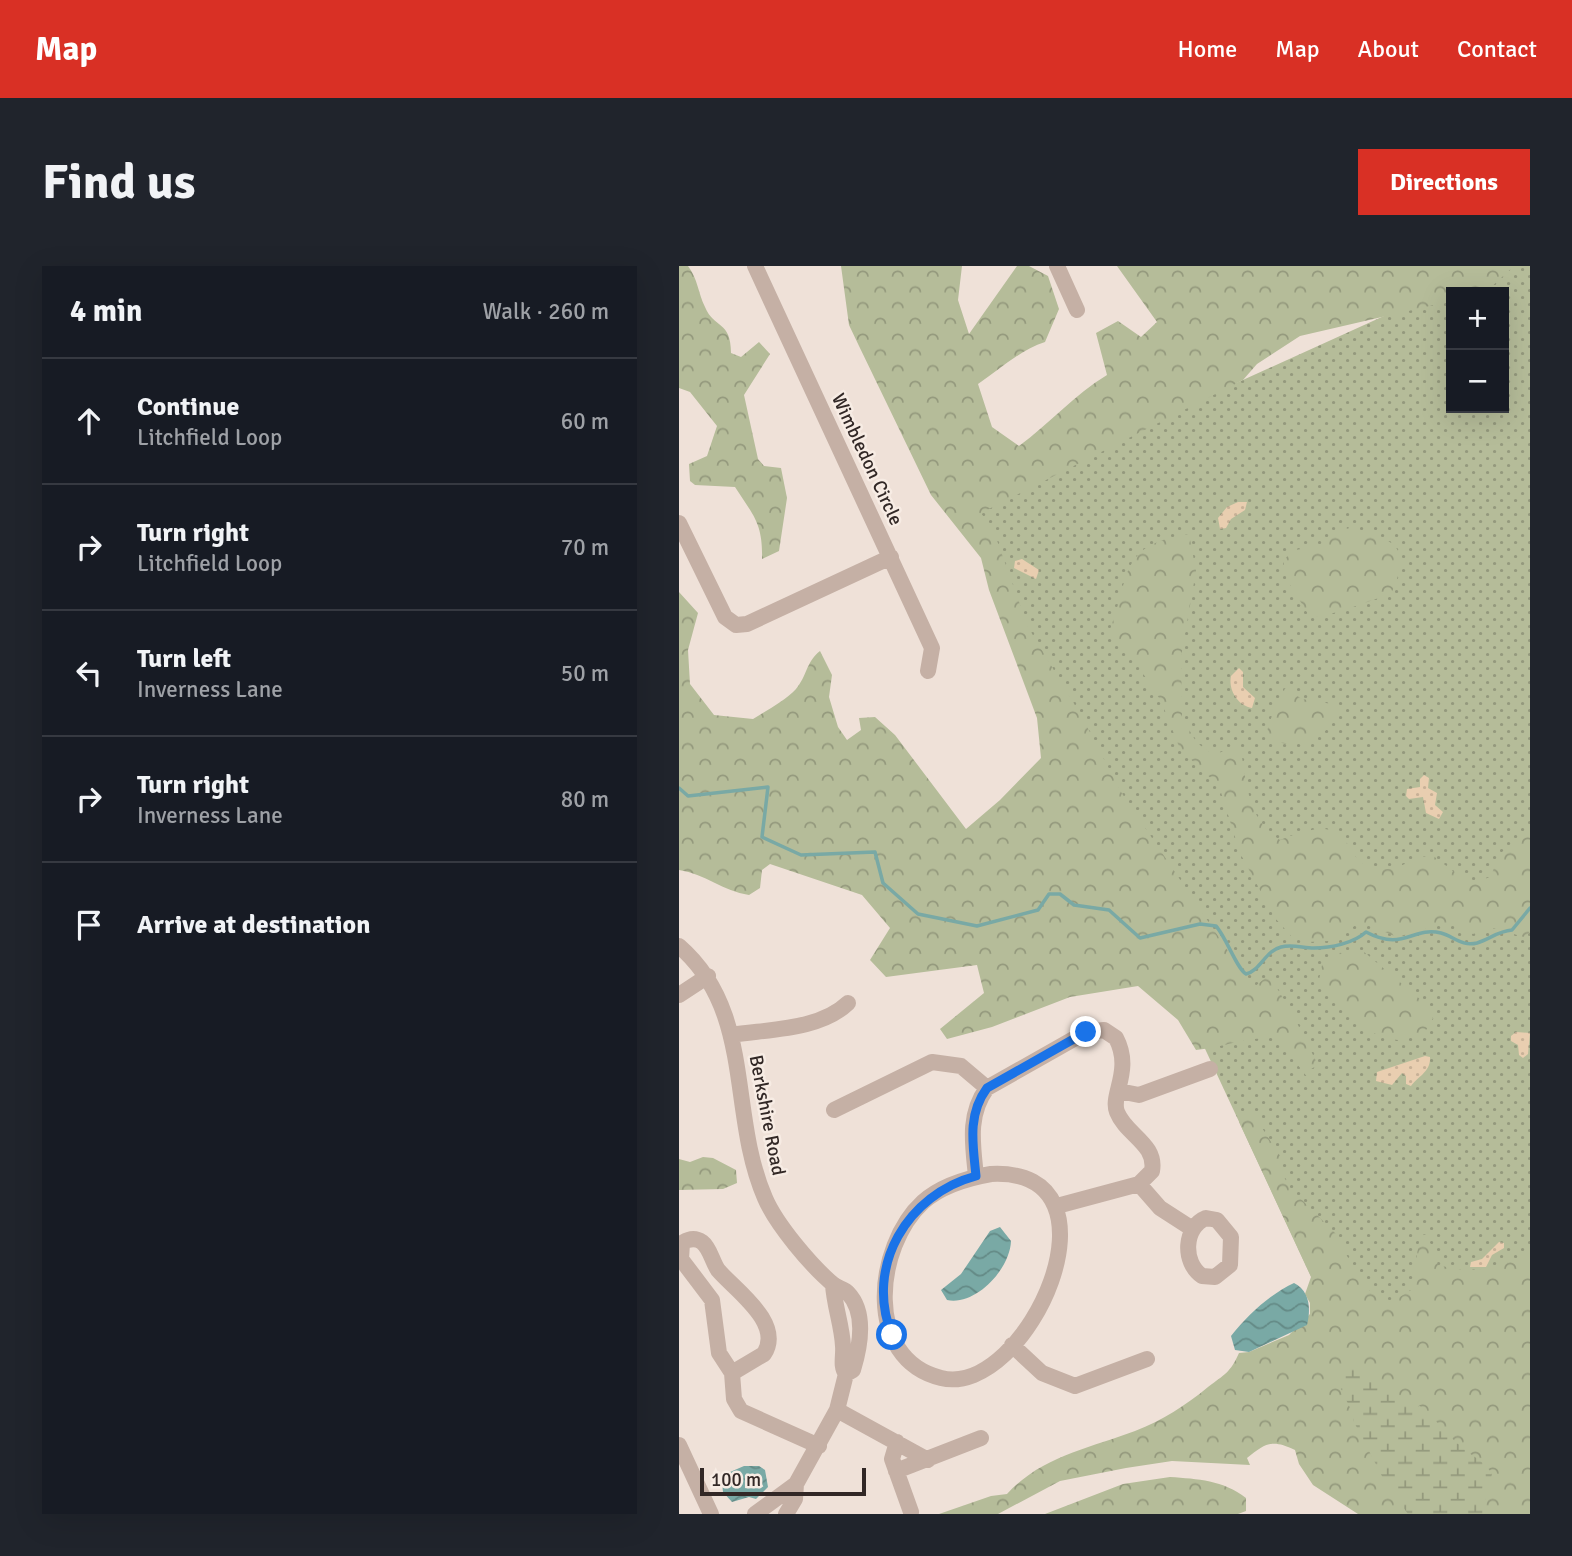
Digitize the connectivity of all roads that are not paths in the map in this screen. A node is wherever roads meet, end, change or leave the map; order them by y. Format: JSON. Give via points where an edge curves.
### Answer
{"nodes":[{"id":1,"x":755,"y":266,"type":"edge"},
{"id":2,"x":1057,"y":266,"type":"edge"},
{"id":3,"x":1077,"y":310,"type":"dead end"},
{"id":4,"x":679,"y":523,"type":"edge"},
{"id":5,"x":891,"y":557,"type":"junction"},
{"id":6,"x":928,"y":671,"type":"dead end"},
{"id":7,"x":679,"y":946,"type":"edge"},
{"id":8,"x":708,"y":976,"type":"junction"},
{"id":9,"x":679,"y":995,"type":"edge"},
{"id":10,"x":848,"y":1003,"type":"dead end"},
{"id":11,"x":731,"y":1035,"type":"junction"},
{"id":12,"x":1210,"y":1069,"type":"dead end"},
{"id":13,"x":987,"y":1088,"type":"junction"},
{"id":14,"x":1119,"y":1091,"type":"junction"},
{"id":15,"x":834,"y":1110,"type":"dead end"},
{"id":16,"x":976,"y":1176,"type":"junction"},
{"id":17,"x":1139,"y":1184,"type":"junction"},
{"id":18,"x":1057,"y":1206,"type":"junction"},
{"id":19,"x":1191,"y":1228,"type":"dead end"},
{"id":20,"x":833,"y":1284,"type":"junction"},
{"id":21,"x":886,"y":1316,"type":"junction"},
{"id":22,"x":860,"y":1331,"type":"junction"},
{"id":23,"x":843,"y":1333,"type":"junction"},
{"id":24,"x":892,"y":1335,"type":"junction"},
{"id":25,"x":1012,"y":1345,"type":"junction"},
{"id":26,"x":1147,"y":1359,"type":"dead end"},
{"id":27,"x":732,"y":1373,"type":"junction"},
{"id":28,"x":846,"y":1374,"type":"junction"},
{"id":29,"x":837,"y":1409,"type":"junction"},
{"id":30,"x":981,"y":1438,"type":"dead end"},
{"id":31,"x":897,"y":1442,"type":"junction"},
{"id":32,"x":679,"y":1445,"type":"edge"},
{"id":33,"x":819,"y":1446,"type":"junction"},
{"id":34,"x":928,"y":1460,"type":"junction"},
{"id":35,"x":896,"y":1471,"type":"junction"},
{"id":36,"x":796,"y":1484,"type":"junction"},
{"id":37,"x":911,"y":1512,"type":"dead end"},
{"id":38,"x":711,"y":1514,"type":"edge"},
{"id":39,"x":755,"y":1514,"type":"edge"},
{"id":40,"x":786,"y":1514,"type":"edge"}],
"edges":[{"from":1,"to":5,"type":"street","name":"Wimbledon Circle"},
{"from":2,"to":3,"type":"street"},
{"from":4,"to":5,"type":"street","via":[[725,617],[736,625],[747,624]]},
{"from":5,"to":6,"type":"street","name":"Wimbledon Circle","via":[[932,648]]},
{"from":7,"to":8,"type":"street","name":"Berkshire Road"},
{"from":8,"to":9,"type":"street"},
{"from":8,"to":11,"type":"street","name":"Berkshire Road","via":[[722,1001]]},
{"from":10,"to":11,"type":"street","via":[[817,1021]]},
{"from":11,"to":20,"type":"street","name":"Berkshire Road","via":[[754,1167],[766,1200],[787,1232]]},
{"from":12,"to":14,"type":"street","via":[[1139,1095]]},
{"from":13,"to":14,"type":"street","via":[[1095,1029],[1111,1032],[1121,1046],[1124,1067]]},
{"from":13,"to":15,"type":"street","via":[[961,1066],[932,1062]]},
{"from":13,"to":16,"type":"street","via":[[973,1122]]},
{"from":14,"to":17,"type":"street","via":[[1117,1111],[1152,1157],[1152,1171]]},
{"from":16,"to":18,"type":"street","via":[[1024,1176],[1045,1189]]},
{"from":16,"to":21,"type":"street","via":[[933,1194],[907,1220],[887,1267]]},
{"from":17,"to":18,"type":"street"},
{"from":17,"to":19,"type":"street","via":[[1160,1208]]},
{"from":18,"to":25,"type":"street","via":[[1061,1231],[1057,1263],[1039,1307]]},
{"from":20,"to":22,"type":"street","name":"Berkshire Road","via":[[849,1293]]},
{"from":20,"to":23,"type":"street"},
{"from":21,"to":22,"type":"street"},
{"from":21,"to":24,"type":"street"},
{"from":22,"to":23,"type":"street"},
{"from":22,"to":24,"type":"street"},
{"from":22,"to":28,"type":"street","via":[[853,1370]]},
{"from":23,"to":28,"type":"street","via":[[842,1368]]},
{"from":24,"to":25,"type":"street","via":[[913,1365],[951,1380],[975,1377]]},
{"from":25,"to":26,"type":"street","via":[[1042,1373],[1075,1386]]},
{"from":27,"to":27,"type":"street","via":[[764,1354],[768,1331],[755,1309],[718,1269],[705,1245],[689,1238],[682,1243],[681,1259],[712,1300],[719,1353]]},
{"from":27,"to":33,"type":"street","via":[[734,1399],[741,1410]]},
{"from":28,"to":29,"type":"street"},
{"from":29,"to":31,"type":"street"},
{"from":29,"to":33,"type":"street"},
{"from":30,"to":34,"type":"street"},
{"from":31,"to":34,"type":"street"},
{"from":31,"to":35,"type":"street","via":[[892,1459]]},
{"from":32,"to":38,"type":"street"},
{"from":33,"to":36,"type":"street"},
{"from":34,"to":35,"type":"street"},
{"from":35,"to":37,"type":"street"},
{"from":36,"to":39,"type":"street"},
{"from":36,"to":40,"type":"street","via":[[795,1499]]}]}
